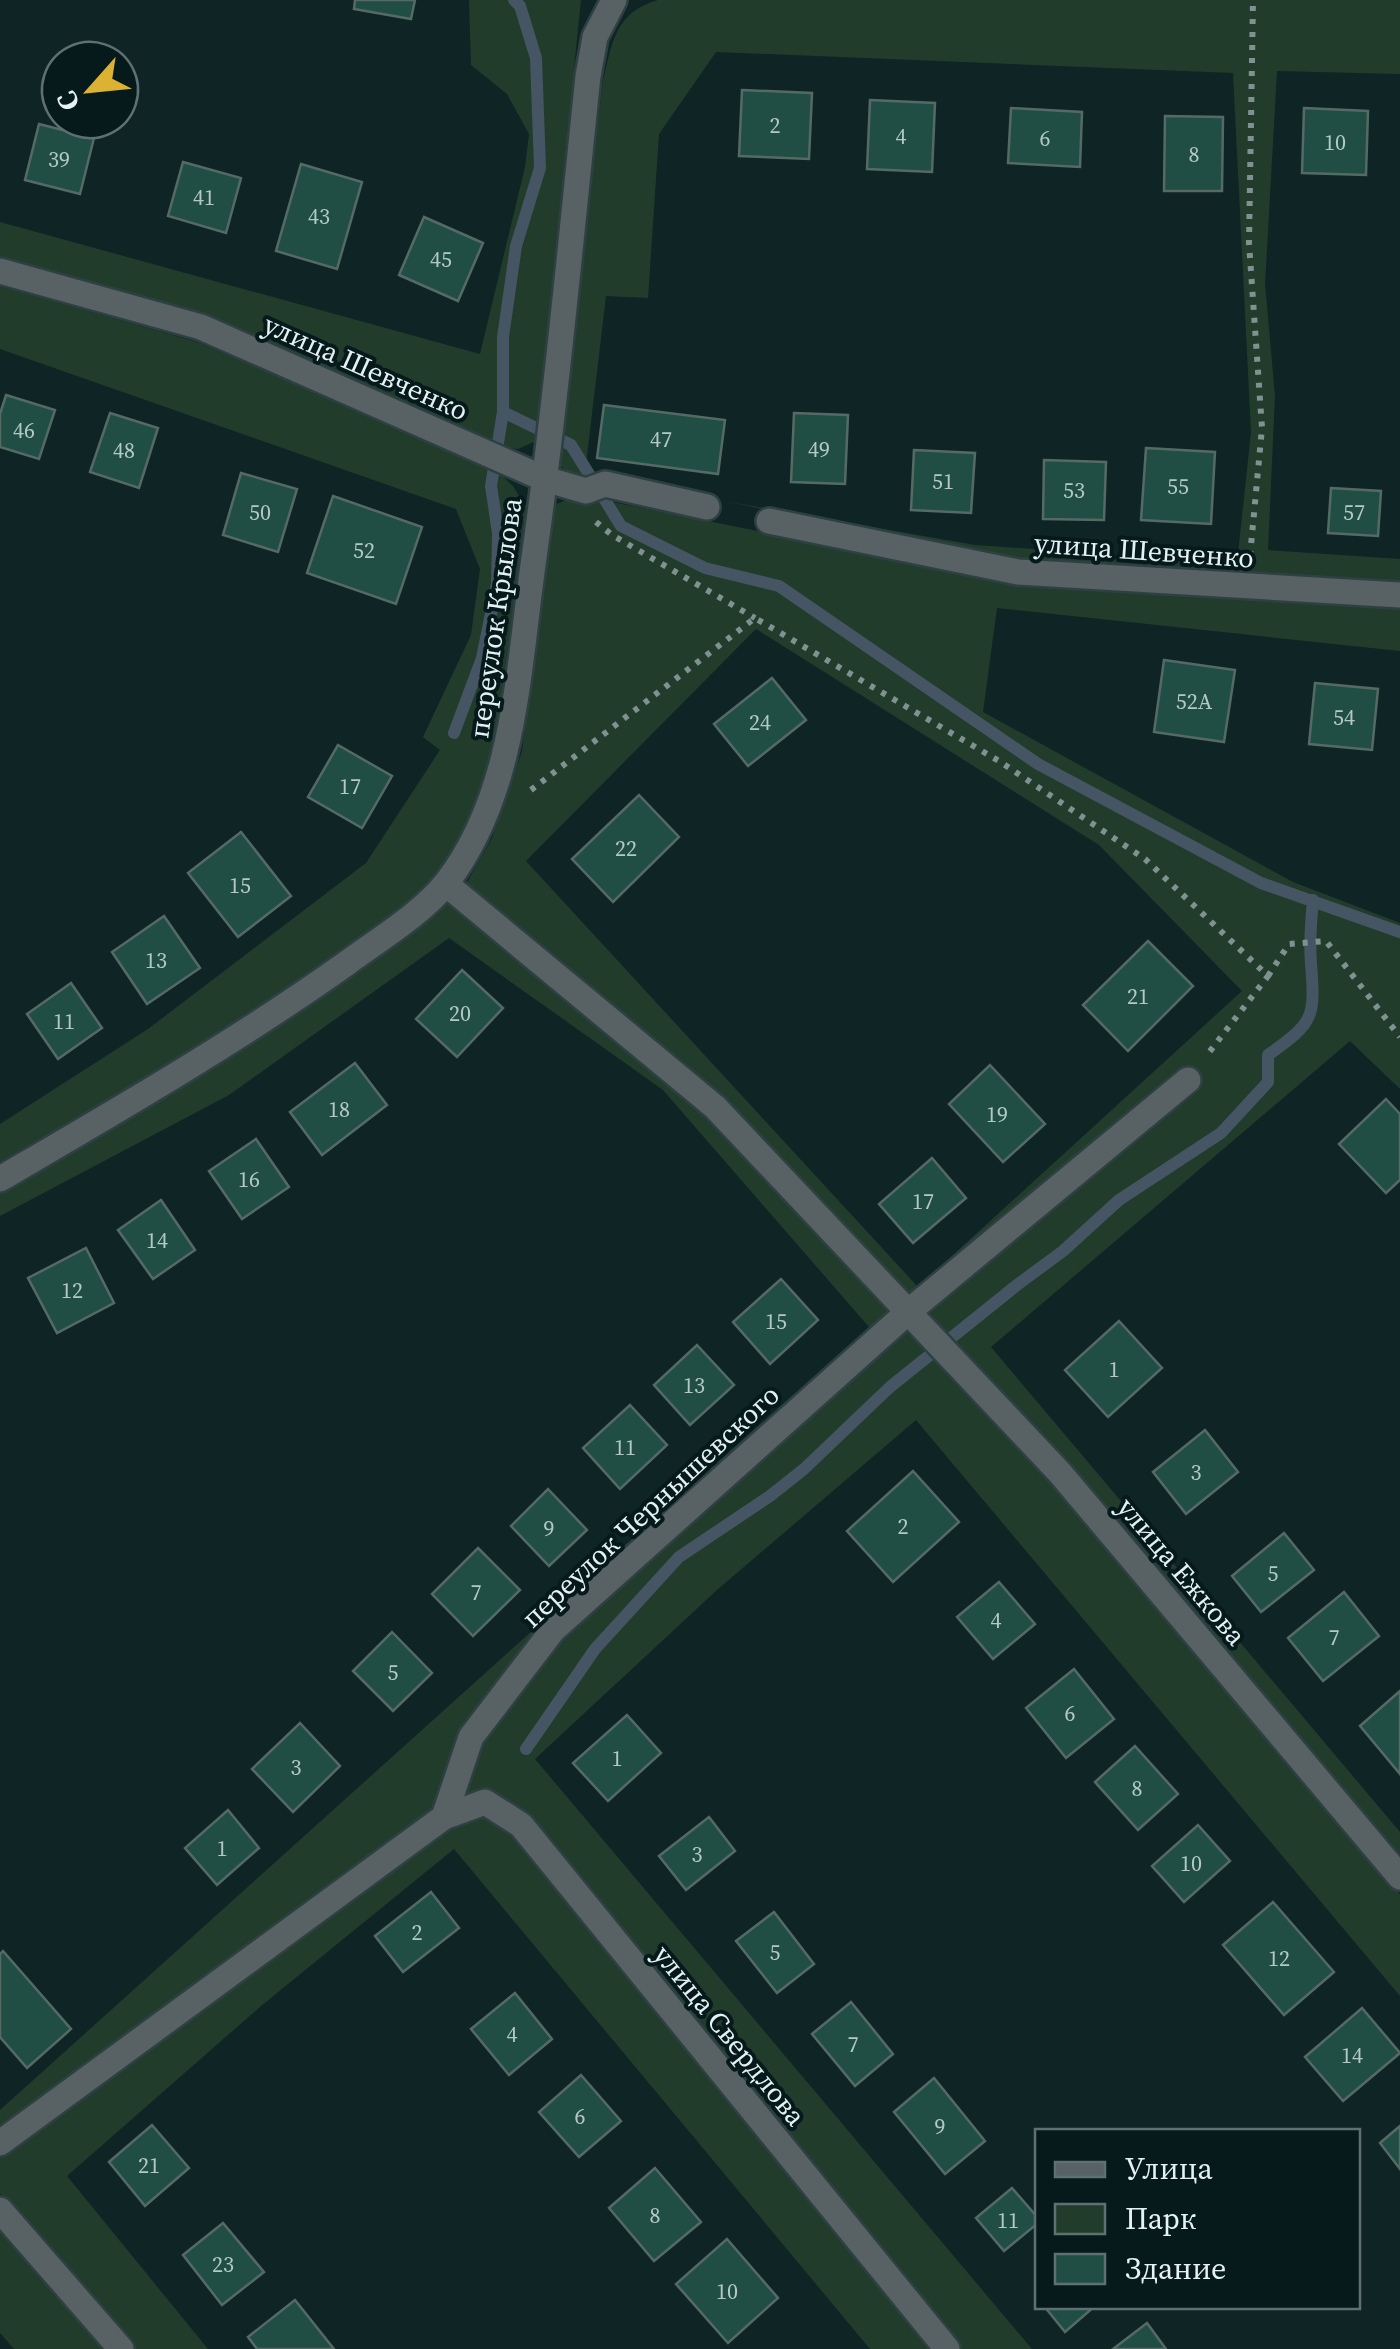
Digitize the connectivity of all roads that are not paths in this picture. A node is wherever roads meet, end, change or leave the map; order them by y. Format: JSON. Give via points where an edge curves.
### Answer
{"nodes":[{"id":1,"x":614,"y":0,"type":"edge"},
{"id":2,"x":0,"y":271,"type":"edge"},
{"id":3,"x":546,"y":467,"type":"junction"},
{"id":4,"x":707,"y":507,"type":"dead end"},
{"id":5,"x":768,"y":521,"type":"dead end"},
{"id":6,"x":1400,"y":595,"type":"edge"},
{"id":7,"x":446,"y":884,"type":"junction"},
{"id":8,"x":1188,"y":1080,"type":"road end"},
{"id":9,"x":0,"y":1178,"type":"edge"},
{"id":10,"x":908,"y":1312,"type":"junction"},
{"id":11,"x":444,"y":1817,"type":"junction"},
{"id":12,"x":1400,"y":1877,"type":"edge"},
{"id":13,"x":0,"y":2142,"type":"edge"},
{"id":14,"x":0,"y":2210,"type":"edge"},
{"id":15,"x":121,"y":2349,"type":"edge"},
{"id":16,"x":947,"y":2349,"type":"edge"}],
"edges":[{"from":1,"to":3,"type":"street","name":"переулок Крылова","via":[[594,37],[588,76]]},
{"from":2,"to":3,"type":"street","name":"улица Шевченко","via":[[201,327]]},
{"from":3,"to":4,"type":"street","name":"улица Шевченко","via":[[586,492],[605,484]]},
{"from":3,"to":7,"type":"street","name":"переулок Крылова","via":[[508,748],[479,830]]},
{"from":5,"to":6,"type":"street","name":"улица Шевченко","via":[[1018,572]]},
{"from":7,"to":9,"type":"street","name":"переулок Крылова","via":[[396,928],[242,1033]]},
{"from":7,"to":10,"type":"street","name":"улица Ежкова","via":[[715,1106]]},
{"from":8,"to":10,"type":"street","name":"переулок Чернышевского"},
{"from":10,"to":11,"type":"street","name":"переулок Чернышевского","via":[[553,1630],[470,1738]]},
{"from":10,"to":12,"type":"street","name":"улица Ежкова","via":[[1060,1473]]},
{"from":11,"to":13,"type":"street"},
{"from":11,"to":16,"type":"street","name":"улица Свердлова","via":[[485,1802],[521,1825]]},
{"from":14,"to":15,"type":"street"}]}
